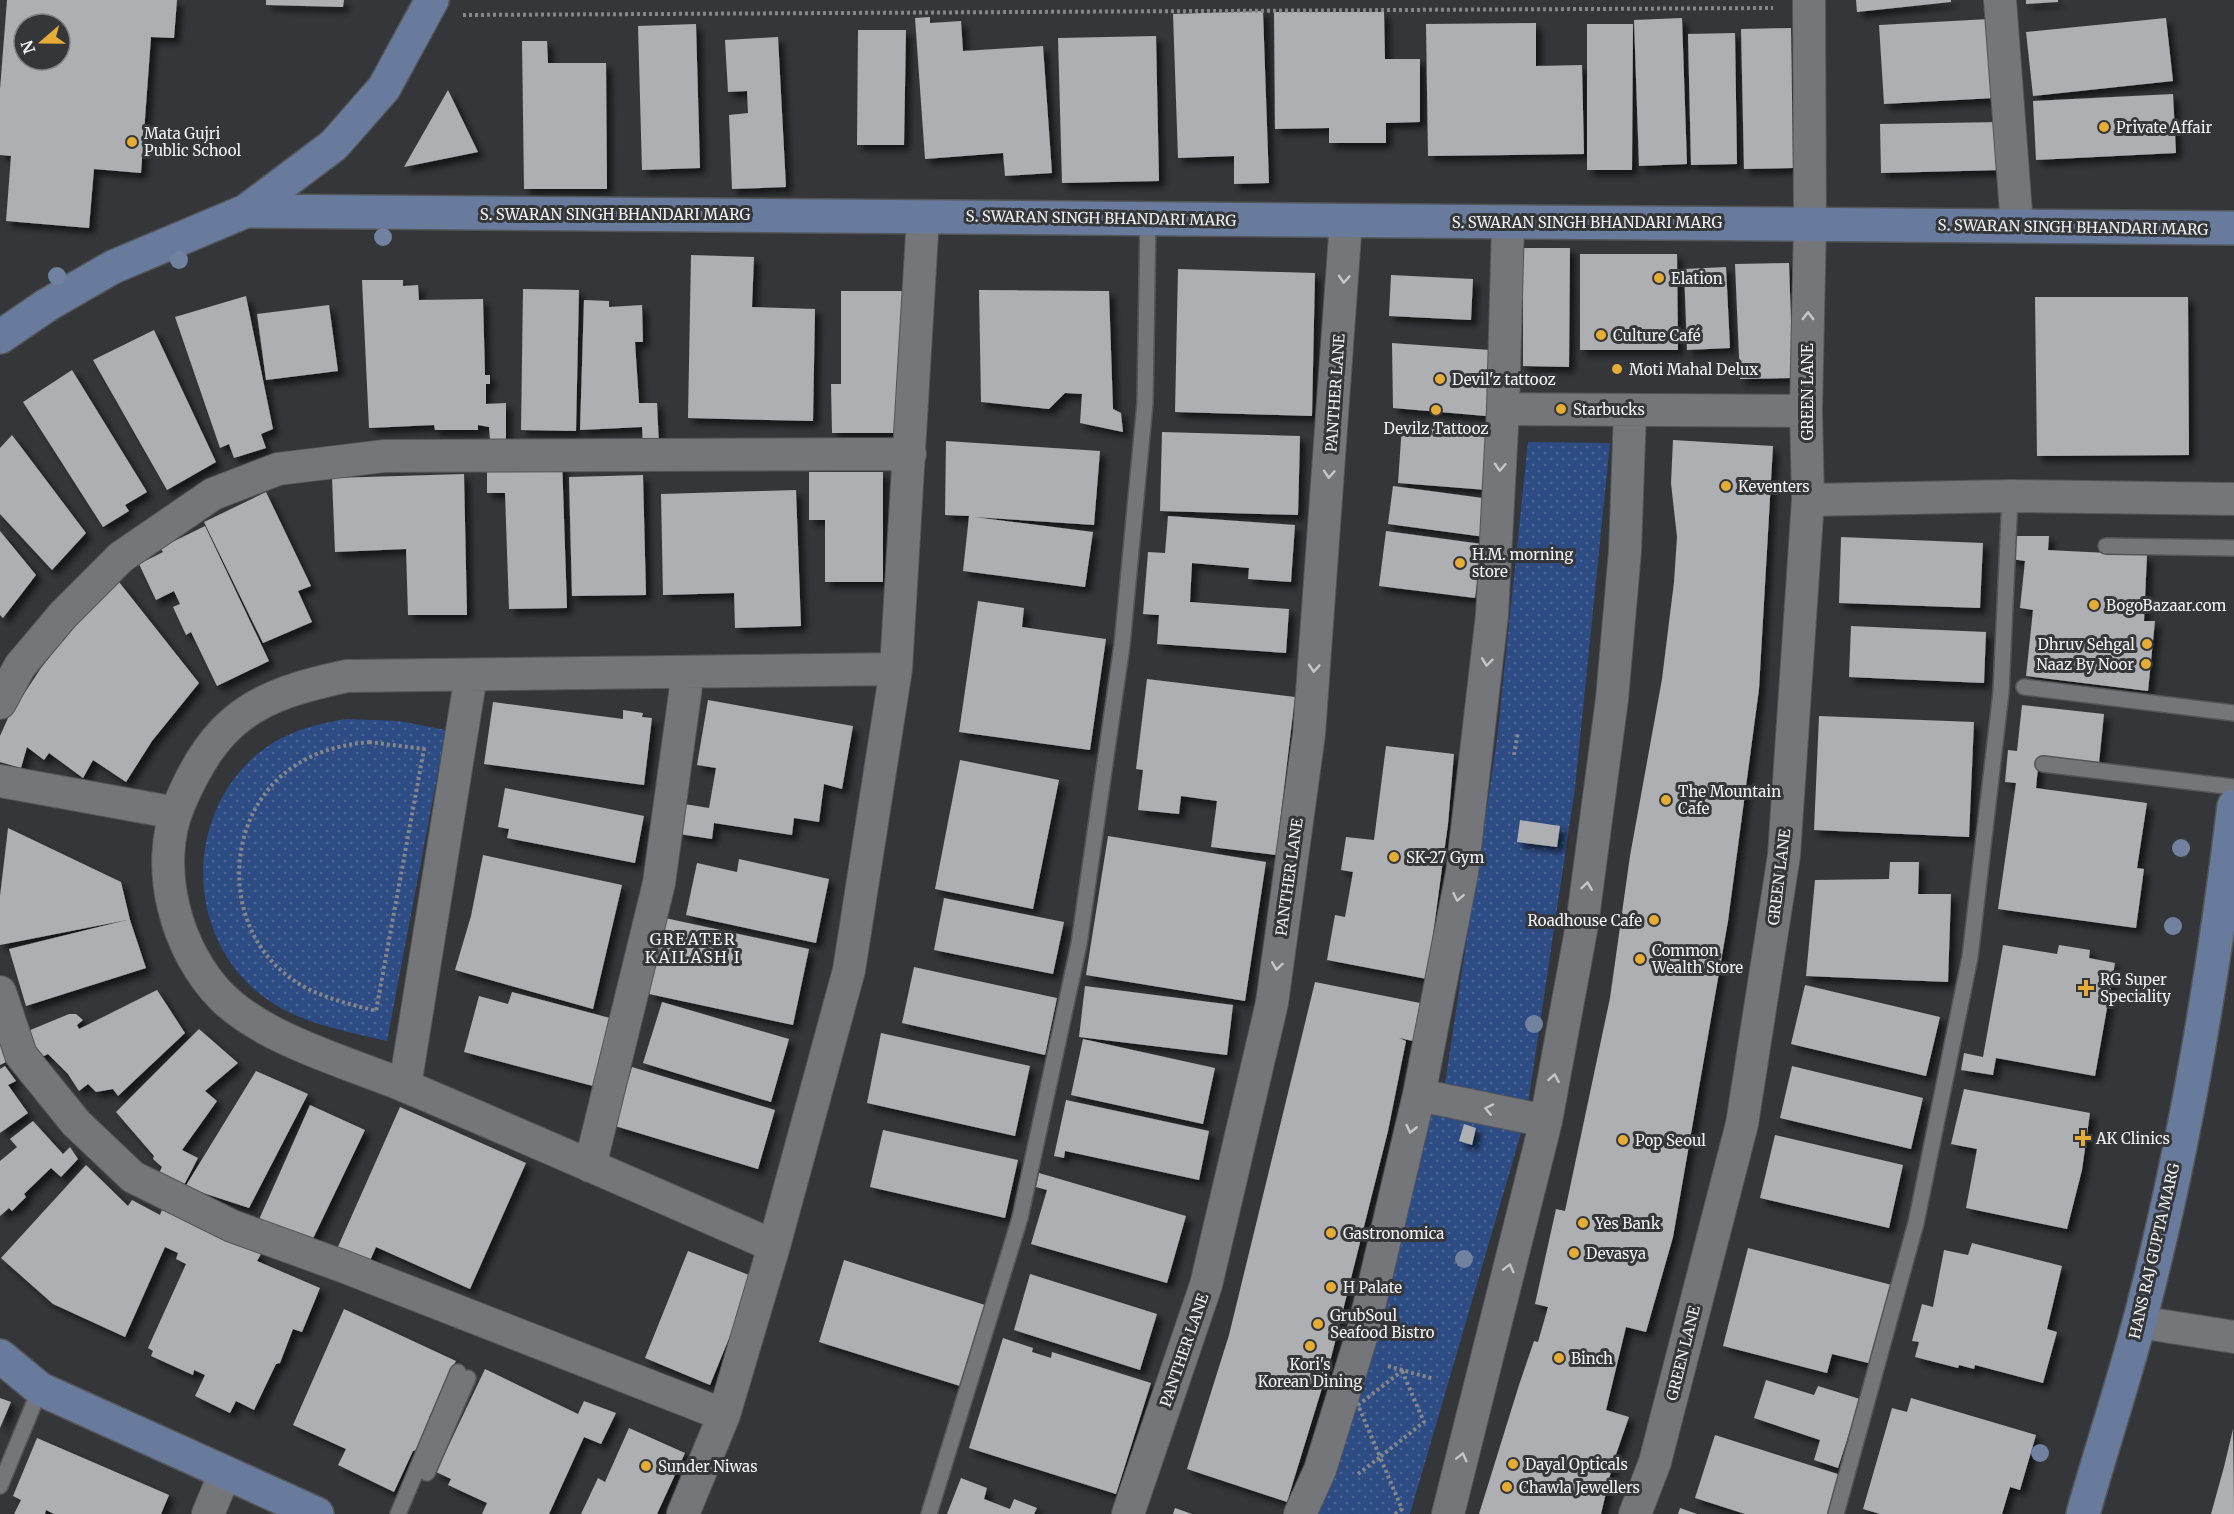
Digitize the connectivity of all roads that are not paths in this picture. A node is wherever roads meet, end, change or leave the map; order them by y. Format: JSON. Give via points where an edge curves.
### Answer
{"nodes":[{"id":1,"x":2000,"y":0,"type":"edge"},
{"id":2,"x":1809,"y":4,"type":"edge"},
{"id":3,"x":428,"y":8,"type":"edge"},
{"id":4,"x":246,"y":211,"type":"junction"},
{"id":5,"x":923,"y":217,"type":"junction"},
{"id":6,"x":1148,"y":219,"type":"junction"},
{"id":7,"x":1346,"y":221,"type":"junction"},
{"id":8,"x":1508,"y":222,"type":"junction"},
{"id":9,"x":1810,"y":224,"type":"junction"},
{"id":10,"x":2018,"y":226,"type":"junction"},
{"id":11,"x":2234,"y":228,"type":"edge"},
{"id":12,"x":0,"y":337,"type":"edge"},
{"id":13,"x":1503,"y":409,"type":"junction"},
{"id":14,"x":1806,"y":411,"type":"junction"},
{"id":15,"x":1630,"y":412,"type":"junction"},
{"id":16,"x":910,"y":454,"type":"junction"},
{"id":17,"x":2010,"y":496,"type":"junction"},
{"id":18,"x":2234,"y":499,"type":"edge"},
{"id":19,"x":1808,"y":500,"type":"junction"},
{"id":20,"x":2106,"y":546,"type":"dead end"},
{"id":21,"x":2234,"y":548,"type":"edge"},
{"id":22,"x":896,"y":669,"type":"junction"},
{"id":23,"x":688,"y":672,"type":"junction"},
{"id":24,"x":471,"y":675,"type":"junction"},
{"id":25,"x":2024,"y":687,"type":"dead end"},
{"id":26,"x":0,"y":702,"type":"edge"},
{"id":27,"x":2234,"y":713,"type":"edge"},
{"id":28,"x":2043,"y":764,"type":"dead end"},
{"id":29,"x":0,"y":782,"type":"edge"},
{"id":30,"x":2234,"y":787,"type":"edge"},
{"id":31,"x":2234,"y":806,"type":"edge"},
{"id":32,"x":176,"y":813,"type":"junction"},
{"id":33,"x":0,"y":992,"type":"edge"},
{"id":34,"x":405,"y":1086,"type":"junction"},
{"id":35,"x":1419,"y":1095,"type":"junction"},
{"id":36,"x":1546,"y":1121,"type":"junction"},
{"id":37,"x":590,"y":1166,"type":"junction"},
{"id":38,"x":774,"y":1246,"type":"junction"},
{"id":39,"x":2139,"y":1322,"type":"junction"},
{"id":40,"x":2234,"y":1337,"type":"edge"},
{"id":41,"x":0,"y":1356,"type":"edge"},
{"id":42,"x":40,"y":1389,"type":"junction"},
{"id":43,"x":724,"y":1414,"type":"junction"},
{"id":44,"x":225,"y":1473,"type":"junction"},
{"id":45,"x":0,"y":1486,"type":"edge"},
{"id":46,"x":208,"y":1514,"type":"edge"},
{"id":47,"x":317,"y":1514,"type":"edge"},
{"id":48,"x":398,"y":1514,"type":"edge"},
{"id":49,"x":409,"y":1514,"type":"edge"},
{"id":50,"x":683,"y":1514,"type":"edge"},
{"id":51,"x":929,"y":1514,"type":"edge"},
{"id":52,"x":1128,"y":1514,"type":"edge"},
{"id":53,"x":1300,"y":1514,"type":"edge"},
{"id":54,"x":1448,"y":1514,"type":"edge"},
{"id":55,"x":1635,"y":1514,"type":"edge"},
{"id":56,"x":1836,"y":1514,"type":"edge"},
{"id":57,"x":2083,"y":1514,"type":"edge"}],
"edges":[{"from":1,"to":10,"type":"street"},
{"from":2,"to":9,"type":"street","name":"GREEN LANE"},
{"from":3,"to":4,"type":"street","via":[[384,88],[334,145]]},
{"from":4,"to":5,"type":"street","name":"S. SWARAN SINGH BHANDARI MARG"},
{"from":4,"to":12,"type":"street","name":"S. SWARAN SINGH BHANDARI MARG","via":[[112,267]]},
{"from":5,"to":6,"type":"street","name":"S. SWARAN SINGH BHANDARI MARG"},
{"from":5,"to":16,"type":"street"},
{"from":6,"to":7,"type":"street","name":"S. SWARAN SINGH BHANDARI MARG"},
{"from":6,"to":51,"type":"lane","via":[[1142,437],[1122,645],[1079,944],[1020,1218]]},
{"from":7,"to":8,"type":"street","name":"S. SWARAN SINGH BHANDARI MARG"},
{"from":7,"to":52,"type":"street","name":"PANTHER LANE","one_way":true,"via":[[1310,734],[1272,1003],[1206,1285]]},
{"from":8,"to":9,"type":"street","name":"S. SWARAN SINGH BHANDARI MARG"},
{"from":8,"to":13,"type":"street"},
{"from":9,"to":10,"type":"street","name":"S. SWARAN SINGH BHANDARI MARG"},
{"from":14,"to":9,"type":"street","name":"GREEN LANE","one_way":true},
{"from":10,"to":11,"type":"street","name":"S. SWARAN SINGH BHANDARI MARG"},
{"from":13,"to":15,"type":"street"},
{"from":13,"to":35,"type":"street","one_way":true,"via":[[1492,615],[1462,873]]},
{"from":14,"to":15,"type":"street"},
{"from":14,"to":19,"type":"street","name":"GREEN LANE"},
{"from":36,"to":15,"type":"street","one_way":true,"via":[[1582,925],[1612,699],[1626,551]]},
{"from":16,"to":22,"type":"street"},
{"from":16,"to":26,"type":"street","via":[[384,456],[278,469],[213,494],[121,557],[41,640],[20,666]]},
{"from":17,"to":18,"type":"street"},
{"from":17,"to":19,"type":"street"},
{"from":17,"to":56,"type":"lane","via":[[2001,692],[1970,957],[1916,1223]]},
{"from":19,"to":55,"type":"street","name":"GREEN LANE","via":[[1784,855],[1742,1124],[1655,1462]]},
{"from":20,"to":21,"type":"lane"},
{"from":22,"to":23,"type":"street"},
{"from":22,"to":38,"type":"street","via":[[849,970]]},
{"from":23,"to":24,"type":"street"},
{"from":23,"to":37,"type":"street","via":[[659,883]]},
{"from":24,"to":32,"type":"street","via":[[347,676],[297,687],[252,707],[217,736],[192,775]]},
{"from":24,"to":34,"type":"street"},
{"from":25,"to":27,"type":"lane"},
{"from":28,"to":30,"type":"lane"},
{"from":29,"to":32,"type":"street"},
{"from":31,"to":39,"type":"street","name":"HANS RAJ GUPTA MARG","via":[[2220,920],[2184,1120]]},
{"from":32,"to":34,"type":"street","via":[[170,880],[174,912],[185,944],[208,981],[223,998],[258,1024]]},
{"from":33,"to":43,"type":"street","via":[[21,1055],[76,1123],[133,1177],[232,1226]]},
{"from":34,"to":37,"type":"street"},
{"from":36,"to":35,"type":"street","one_way":true},
{"from":35,"to":53,"type":"street","one_way":true,"via":[[1364,1328],[1320,1470]]},
{"from":54,"to":36,"type":"street","one_way":true},
{"from":37,"to":38,"type":"street"},
{"from":38,"to":43,"type":"street"},
{"from":39,"to":40,"type":"street"},
{"from":39,"to":57,"type":"street","name":"HANS RAJ GUPTA MARG"},
{"from":41,"to":42,"type":"street"},
{"from":42,"to":44,"type":"street"},
{"from":42,"to":45,"type":"lane"},
{"from":43,"to":50,"type":"street"},
{"from":44,"to":46,"type":"street"},
{"from":44,"to":47,"type":"street"},
{"from":48,"to":49,"type":"lane","via":[[463,1375]]}]}
